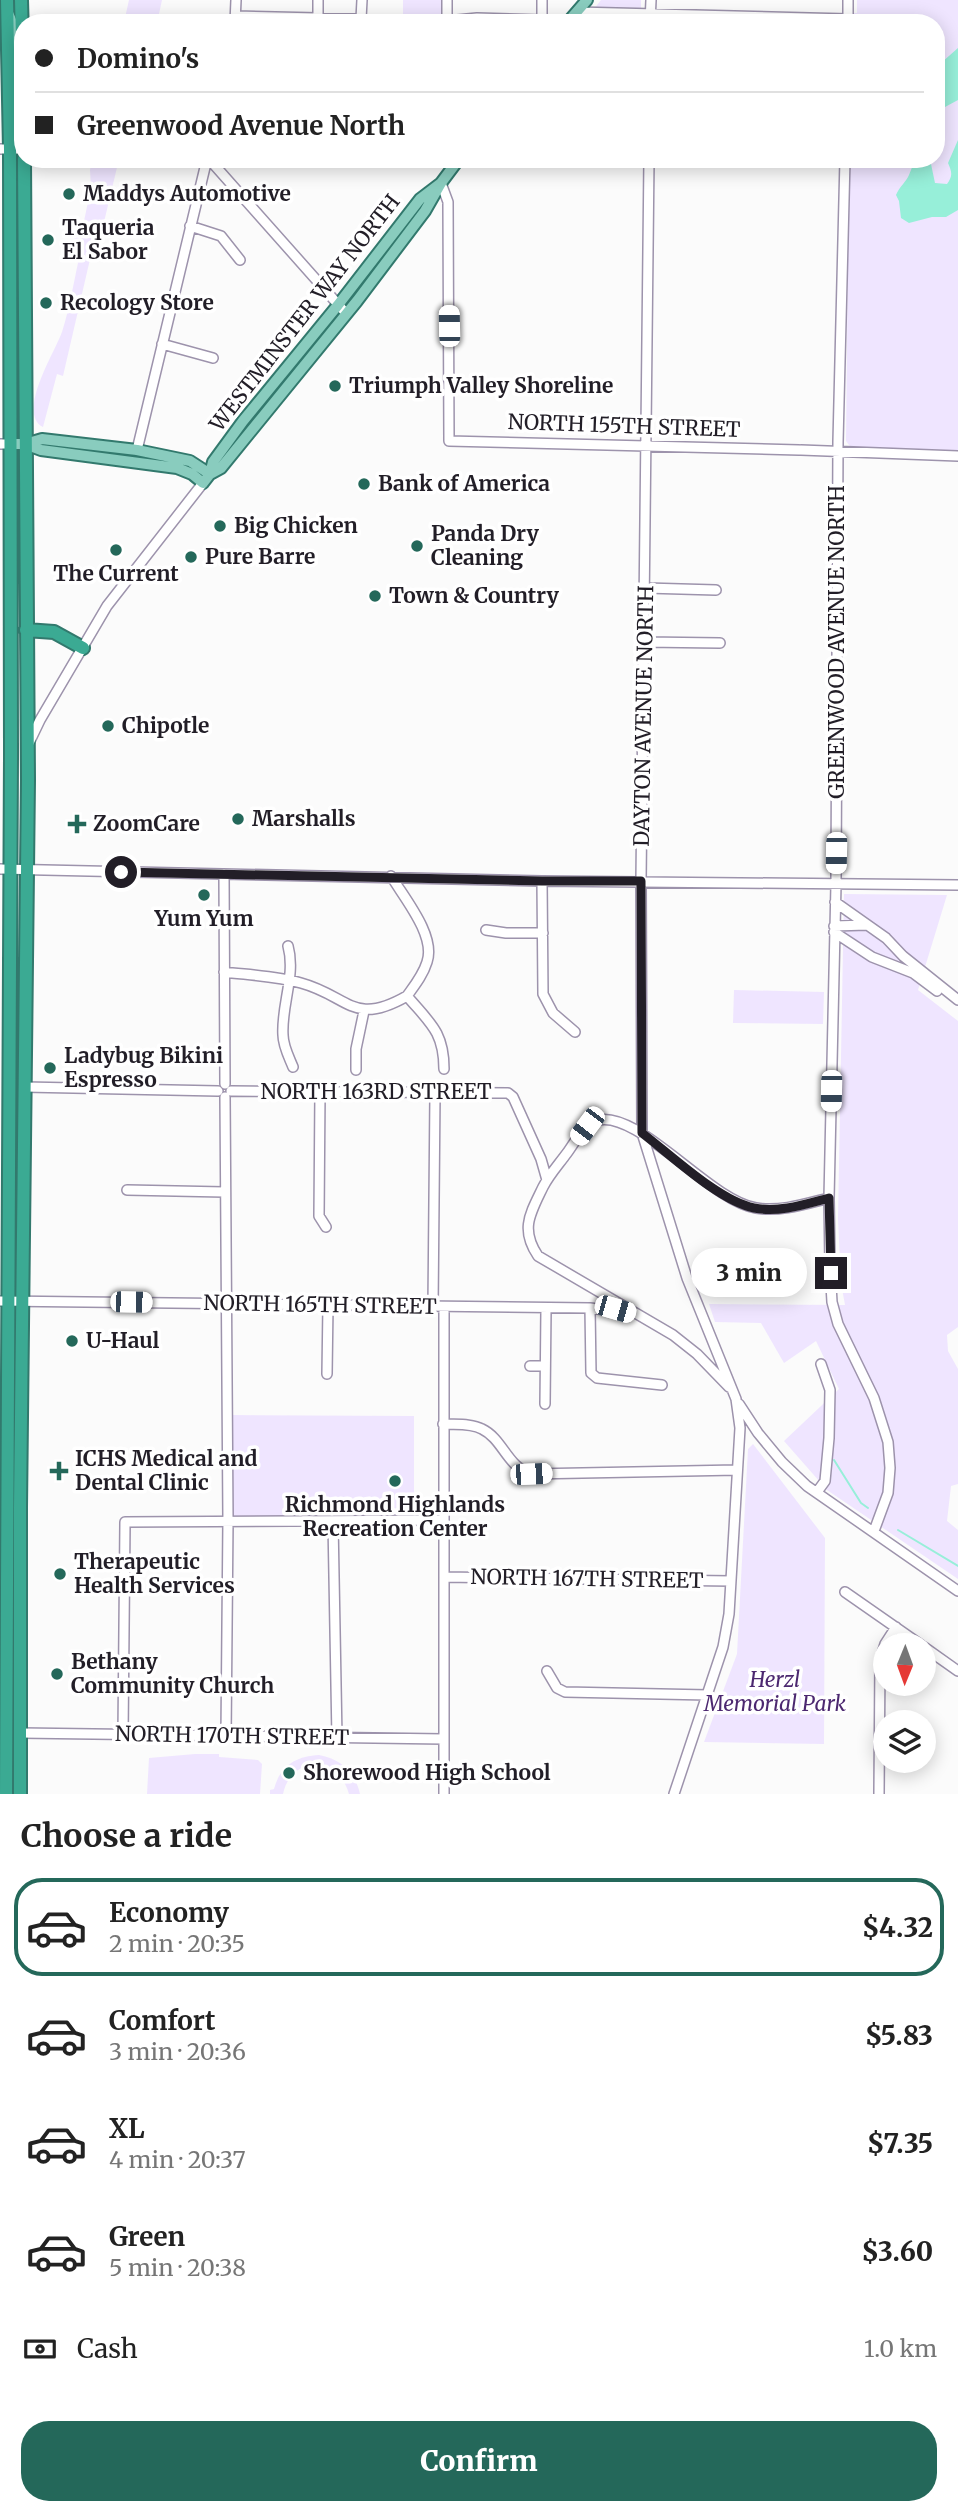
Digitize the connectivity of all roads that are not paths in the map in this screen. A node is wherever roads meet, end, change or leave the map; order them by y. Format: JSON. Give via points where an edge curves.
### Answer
{"nodes":[{"id":1,"x":586,"y":0,"type":"edge"},
{"id":2,"x":7,"y":5,"type":"edge"},
{"id":3,"x":577,"y":12,"type":"joint"},
{"id":4,"x":598,"y":14,"type":"edge"},
{"id":5,"x":14,"y":34,"type":"edge"},
{"id":6,"x":11,"y":149,"type":"edge"},
{"id":7,"x":24,"y":168,"type":"edge"},
{"id":8,"x":206,"y":168,"type":"edge"},
{"id":9,"x":216,"y":168,"type":"edge"},
{"id":10,"x":452,"y":168,"type":"edge"},
{"id":11,"x":649,"y":168,"type":"edge"},
{"id":12,"x":845,"y":168,"type":"edge"},
{"id":13,"x":441,"y":183,"type":"junction"},
{"id":14,"x":190,"y":226,"type":"junction"},
{"id":15,"x":240,"y":260,"type":"dead end"},
{"id":16,"x":342,"y":309,"type":"junction"},
{"id":17,"x":162,"y":344,"type":"junction"},
{"id":18,"x":213,"y":358,"type":"dead end"},
{"id":19,"x":6,"y":444,"type":"edge"},
{"id":20,"x":25,"y":444,"type":"junction"},
{"id":21,"x":645,"y":446,"type":"junction"},
{"id":22,"x":137,"y":450,"type":"junction"},
{"id":23,"x":838,"y":451,"type":"junction"},
{"id":24,"x":958,"y":456,"type":"edge"},
{"id":25,"x":206,"y":478,"type":"junction"},
{"id":26,"x":646,"y":588,"type":"junction"},
{"id":27,"x":716,"y":590,"type":"dead end"},
{"id":28,"x":26,"y":630,"type":"junction"},
{"id":29,"x":645,"y":642,"type":"junction"},
{"id":30,"x":720,"y":643,"type":"dead end"},
{"id":31,"x":83,"y":648,"type":"junction"},
{"id":32,"x":29,"y":745,"type":"junction"},
{"id":33,"x":5,"y":869,"type":"edge"},
{"id":34,"x":27,"y":870,"type":"junction"},
{"id":35,"x":224,"y":874,"type":"junction"},
{"id":36,"x":391,"y":876,"type":"junction"},
{"id":37,"x":542,"y":881,"type":"junction"},
{"id":38,"x":641,"y":881,"type":"junction"},
{"id":39,"x":836,"y":884,"type":"junction"},
{"id":40,"x":958,"y":886,"type":"edge"},
{"id":41,"x":835,"y":902,"type":"junction"},
{"id":42,"x":867,"y":925,"type":"junction"},
{"id":43,"x":834,"y":929,"type":"junction"},
{"id":44,"x":486,"y":930,"type":"dead end"},
{"id":45,"x":543,"y":933,"type":"junction"},
{"id":46,"x":288,"y":946,"type":"dead end"},
{"id":47,"x":224,"y":972,"type":"junction"},
{"id":48,"x":288,"y":980,"type":"junction"},
{"id":49,"x":407,"y":996,"type":"junction"},
{"id":50,"x":958,"y":1000,"type":"edge"},
{"id":51,"x":958,"y":1007,"type":"edge"},
{"id":52,"x":364,"y":1011,"type":"junction"},
{"id":53,"x":575,"y":1032,"type":"dead end"},
{"id":54,"x":10,"y":1066,"type":"junction"},
{"id":55,"x":293,"y":1067,"type":"dead end"},
{"id":56,"x":444,"y":1069,"type":"dead end"},
{"id":57,"x":356,"y":1070,"type":"dead end"},
{"id":58,"x":25,"y":1087,"type":"junction"},
{"id":59,"x":225,"y":1091,"type":"junction"},
{"id":60,"x":320,"y":1093,"type":"junction"},
{"id":61,"x":435,"y":1094,"type":"junction"},
{"id":62,"x":9,"y":1103,"type":"junction"},
{"id":63,"x":25,"y":1122,"type":"junction"},
{"id":64,"x":642,"y":1133,"type":"junction"},
{"id":65,"x":547,"y":1181,"type":"junction"},
{"id":66,"x":127,"y":1190,"type":"dead end"},
{"id":67,"x":224,"y":1192,"type":"junction"},
{"id":68,"x":829,"y":1198,"type":"junction"},
{"id":69,"x":326,"y":1227,"type":"dead end"},
{"id":70,"x":4,"y":1301,"type":"edge"},
{"id":71,"x":23,"y":1301,"type":"junction"},
{"id":72,"x":225,"y":1303,"type":"junction"},
{"id":73,"x":328,"y":1305,"type":"junction"},
{"id":74,"x":438,"y":1307,"type":"junction"},
{"id":75,"x":590,"y":1308,"type":"junction"},
{"id":76,"x":546,"y":1309,"type":"junction"},
{"id":77,"x":639,"y":1316,"type":"junction"},
{"id":78,"x":715,"y":1349,"type":"junction"},
{"id":79,"x":703,"y":1360,"type":"junction"},
{"id":80,"x":821,"y":1364,"type":"dead end"},
{"id":81,"x":530,"y":1366,"type":"dead end"},
{"id":82,"x":545,"y":1366,"type":"junction"},
{"id":83,"x":327,"y":1374,"type":"dead end"},
{"id":84,"x":662,"y":1385,"type":"dead end"},
{"id":85,"x":730,"y":1388,"type":"junction"},
{"id":86,"x":736,"y":1399,"type":"junction"},
{"id":87,"x":545,"y":1404,"type":"dead end"},
{"id":88,"x":443,"y":1424,"type":"junction"},
{"id":89,"x":755,"y":1428,"type":"junction"},
{"id":90,"x":740,"y":1432,"type":"junction"},
{"id":91,"x":737,"y":1470,"type":"junction"},
{"id":92,"x":6,"y":1490,"type":"junction"},
{"id":93,"x":817,"y":1492,"type":"junction"},
{"id":94,"x":20,"y":1508,"type":"junction"},
{"id":95,"x":3,"y":1516,"type":"edge"},
{"id":96,"x":228,"y":1520,"type":"junction"},
{"id":97,"x":443,"y":1520,"type":"junction"},
{"id":98,"x":333,"y":1522,"type":"junction"},
{"id":99,"x":874,"y":1531,"type":"junction"},
{"id":100,"x":20,"y":1535,"type":"junction"},
{"id":101,"x":443,"y":1577,"type":"junction"},
{"id":102,"x":731,"y":1581,"type":"junction"},
{"id":103,"x":958,"y":1591,"type":"edge"},
{"id":104,"x":845,"y":1592,"type":"dead end"},
{"id":105,"x":896,"y":1627,"type":"junction"},
{"id":106,"x":905,"y":1633,"type":"edge"},
{"id":107,"x":936,"y":1655,"type":"edge"},
{"id":108,"x":547,"y":1671,"type":"dead end"},
{"id":109,"x":958,"y":1671,"type":"edge"},
{"id":110,"x":708,"y":1695,"type":"junction"},
{"id":111,"x":7,"y":1715,"type":"junction"},
{"id":112,"x":21,"y":1733,"type":"junction"},
{"id":113,"x":123,"y":1734,"type":"junction"},
{"id":114,"x":226,"y":1736,"type":"junction"},
{"id":115,"x":337,"y":1738,"type":"junction"},
{"id":116,"x":443,"y":1740,"type":"junction"},
{"id":117,"x":7,"y":1759,"type":"junction"},
{"id":118,"x":20,"y":1788,"type":"edge"},
{"id":119,"x":6,"y":1794,"type":"edge"},
{"id":120,"x":444,"y":1794,"type":"edge"},
{"id":121,"x":674,"y":1794,"type":"edge"},
{"id":122,"x":879,"y":1794,"type":"edge"}],
"edges":[{"from":1,"to":3,"type":"main road"},
{"from":2,"to":5,"type":"main road"},
{"from":2,"to":6,"type":"highway"},
{"from":3,"to":4,"type":"street"},
{"from":6,"to":19,"type":"highway"},
{"from":7,"to":20,"type":"highway"},
{"from":8,"to":14,"type":"street"},
{"from":9,"to":16,"type":"street"},
{"from":10,"to":13,"type":"main road","name":"WESTMINSTER WAY NORTH"},
{"from":11,"to":21,"type":"street","name":"DAYTON AVENUE NORTH"},
{"from":12,"to":23,"type":"street","name":"GREENWOOD AVENUE NORTH"},
{"from":13,"to":16,"type":"main road","name":"WESTMINSTER WAY NORTH","via":[[420,199]]},
{"from":13,"to":21,"type":"street","name":"NORTH 155TH STREET","via":[[448,202],[449,441]]},
{"from":14,"to":15,"type":"street","via":[[221,236]]},
{"from":14,"to":17,"type":"street"},
{"from":16,"to":25,"type":"main road","name":"WESTMINSTER WAY NORTH","via":[[221,468]]},
{"from":17,"to":18,"type":"street"},
{"from":17,"to":22,"type":"street"},
{"from":19,"to":20,"type":"main road"},
{"from":19,"to":33,"type":"highway"},
{"from":20,"to":22,"type":"main road","via":[[42,439]]},
{"from":20,"to":25,"type":"main road","via":[[177,468]]},
{"from":20,"to":28,"type":"highway"},
{"from":21,"to":23,"type":"street","name":"NORTH 155TH STREET"},
{"from":21,"to":26,"type":"street","name":"DAYTON AVENUE NORTH"},
{"from":22,"to":25,"type":"main road","via":[[190,461]]},
{"from":23,"to":24,"type":"street","name":"NORTH 155TH STREET"},
{"from":23,"to":39,"type":"street","name":"GREENWOOD AVENUE NORTH"},
{"from":25,"to":31,"type":"street","name":"WESTMINSTER WAY NORTH","via":[[107,606]]},
{"from":26,"to":27,"type":"street"},
{"from":26,"to":29,"type":"street","name":"DAYTON AVENUE NORTH"},
{"from":28,"to":31,"type":"highway","via":[[54,632]]},
{"from":28,"to":32,"type":"highway"},
{"from":29,"to":30,"type":"street"},
{"from":29,"to":38,"type":"street","name":"DAYTON AVENUE NORTH"},
{"from":31,"to":32,"type":"street","name":"WESTMINSTER WAY NORTH"},
{"from":32,"to":34,"type":"highway"},
{"from":33,"to":34,"type":"street"},
{"from":33,"to":54,"type":"highway"},
{"from":34,"to":35,"type":"street"},
{"from":34,"to":58,"type":"highway"},
{"from":35,"to":36,"type":"street"},
{"from":35,"to":47,"type":"street"},
{"from":36,"to":37,"type":"street"},
{"from":36,"to":49,"type":"street","via":[[427,936],[429,948],[421,976]]},
{"from":37,"to":38,"type":"street"},
{"from":37,"to":45,"type":"street"},
{"from":38,"to":39,"type":"street"},
{"from":38,"to":64,"type":"street","name":"DAYTON AVENUE NORTH"},
{"from":39,"to":40,"type":"street"},
{"from":39,"to":41,"type":"street","name":"GREENWOOD AVENUE NORTH"},
{"from":41,"to":42,"type":"street"},
{"from":41,"to":43,"type":"street","name":"GREENWOOD AVENUE NORTH"},
{"from":42,"to":43,"type":"street"},
{"from":42,"to":50,"type":"street"},
{"from":43,"to":51,"type":"street","via":[[872,957],[913,973]]},
{"from":43,"to":68,"type":"street","name":"GREENWOOD AVENUE NORTH"},
{"from":44,"to":45,"type":"street"},
{"from":45,"to":53,"type":"street","via":[[543,994],[553,1013]]},
{"from":46,"to":48,"type":"street"},
{"from":47,"to":48,"type":"street"},
{"from":47,"to":59,"type":"street"},
{"from":48,"to":52,"type":"street","via":[[317,988]]},
{"from":48,"to":55,"type":"street","via":[[283,1032]]},
{"from":49,"to":52,"type":"street","via":[[390,1006]]},
{"from":49,"to":56,"type":"street","via":[[442,1041]]},
{"from":52,"to":57,"type":"street"},
{"from":54,"to":58,"type":"main road"},
{"from":54,"to":62,"type":"highway"},
{"from":58,"to":59,"type":"street","name":"NORTH 163RD STREET"},
{"from":58,"to":63,"type":"highway"},
{"from":59,"to":60,"type":"street","name":"NORTH 163RD STREET"},
{"from":59,"to":67,"type":"street"},
{"from":60,"to":61,"type":"street","name":"NORTH 163RD STREET"},
{"from":60,"to":69,"type":"street","via":[[320,1216]]},
{"from":61,"to":65,"type":"street","name":"NORTH 163RD STREET","via":[[508,1093]]},
{"from":61,"to":74,"type":"street"},
{"from":62,"to":63,"type":"main road","via":[[19,1109]]},
{"from":62,"to":70,"type":"highway"},
{"from":63,"to":71,"type":"highway"},
{"from":64,"to":65,"type":"street","via":[[618,1122],[597,1121],[587,1126]]},
{"from":64,"to":68,"type":"street","via":[[715,1189],[754,1208],[795,1207]]},
{"from":64,"to":78,"type":"street","name":"DAYTON AVENUE NORTH","via":[[687,1278]]},
{"from":65,"to":77,"type":"street","via":[[528,1227],[529,1242],[538,1256]]},
{"from":66,"to":67,"type":"street"},
{"from":67,"to":72,"type":"street"},
{"from":68,"to":99,"type":"street","name":"GREENWOOD AVENUE NORTH","via":[[832,1302],[874,1398],[889,1455],[888,1493]]},
{"from":70,"to":71,"type":"street","name":"NORTH 165TH STREET"},
{"from":70,"to":92,"type":"highway"},
{"from":71,"to":72,"type":"street","name":"NORTH 165TH STREET"},
{"from":71,"to":94,"type":"highway"},
{"from":72,"to":73,"type":"street","name":"NORTH 165TH STREET"},
{"from":72,"to":96,"type":"street"},
{"from":73,"to":74,"type":"street","name":"NORTH 165TH STREET"},
{"from":73,"to":83,"type":"street"},
{"from":74,"to":76,"type":"street","name":"NORTH 165TH STREET"},
{"from":74,"to":88,"type":"street"},
{"from":75,"to":76,"type":"street","name":"NORTH 165TH STREET"},
{"from":75,"to":77,"type":"street","name":"NORTH 165TH STREET"},
{"from":75,"to":84,"type":"street","via":[[591,1373],[597,1378]]},
{"from":76,"to":82,"type":"street"},
{"from":77,"to":79,"type":"street","via":[[673,1335]]},
{"from":78,"to":79,"type":"street","via":[[711,1358]]},
{"from":78,"to":85,"type":"street","name":"DAYTON AVENUE NORTH"},
{"from":79,"to":85,"type":"street"},
{"from":80,"to":93,"type":"street","via":[[830,1390],[830,1438],[825,1481]]},
{"from":81,"to":82,"type":"street"},
{"from":82,"to":87,"type":"street"},
{"from":85,"to":86,"type":"street","name":"DAYTON AVENUE NORTH"},
{"from":86,"to":89,"type":"street"},
{"from":86,"to":90,"type":"street","name":"DAYTON AVENUE NORTH"},
{"from":88,"to":91,"type":"street","via":[[481,1428],[513,1465],[531,1474]]},
{"from":88,"to":97,"type":"street"},
{"from":89,"to":90,"type":"street"},
{"from":89,"to":93,"type":"street","via":[[794,1474]]},
{"from":90,"to":91,"type":"street","name":"DAYTON AVENUE NORTH"},
{"from":91,"to":102,"type":"street","name":"DAYTON AVENUE NORTH"},
{"from":92,"to":94,"type":"main road"},
{"from":92,"to":95,"type":"highway"},
{"from":93,"to":99,"type":"street"},
{"from":94,"to":100,"type":"highway"},
{"from":95,"to":100,"type":"main road"},
{"from":95,"to":111,"type":"highway"},
{"from":96,"to":98,"type":"street"},
{"from":96,"to":113,"type":"street","via":[[125,1522]]},
{"from":96,"to":114,"type":"street"},
{"from":97,"to":98,"type":"street"},
{"from":97,"to":101,"type":"street"},
{"from":98,"to":115,"type":"street"},
{"from":99,"to":103,"type":"street"},
{"from":100,"to":112,"type":"highway"},
{"from":101,"to":102,"type":"street","name":"NORTH 167TH STREET"},
{"from":101,"to":116,"type":"street"},
{"from":102,"to":110,"type":"street","name":"DAYTON AVENUE NORTH","via":[[723,1647]]},
{"from":104,"to":105,"type":"street"},
{"from":105,"to":106,"type":"street"},
{"from":105,"to":122,"type":"street","via":[[880,1660]]},
{"from":107,"to":109,"type":"street"},
{"from":108,"to":110,"type":"street","via":[[565,1692]]},
{"from":110,"to":121,"type":"street","name":"DAYTON AVENUE NORTH"},
{"from":111,"to":112,"type":"main road"},
{"from":111,"to":117,"type":"highway"},
{"from":112,"to":113,"type":"street","name":"NORTH 170TH STREET"},
{"from":112,"to":118,"type":"highway"},
{"from":113,"to":114,"type":"street","name":"NORTH 170TH STREET"},
{"from":114,"to":115,"type":"street","name":"NORTH 170TH STREET"},
{"from":115,"to":116,"type":"street","name":"NORTH 170TH STREET"},
{"from":116,"to":120,"type":"street"},
{"from":117,"to":118,"type":"main road","via":[[15,1765]]},
{"from":117,"to":119,"type":"highway"}]}
